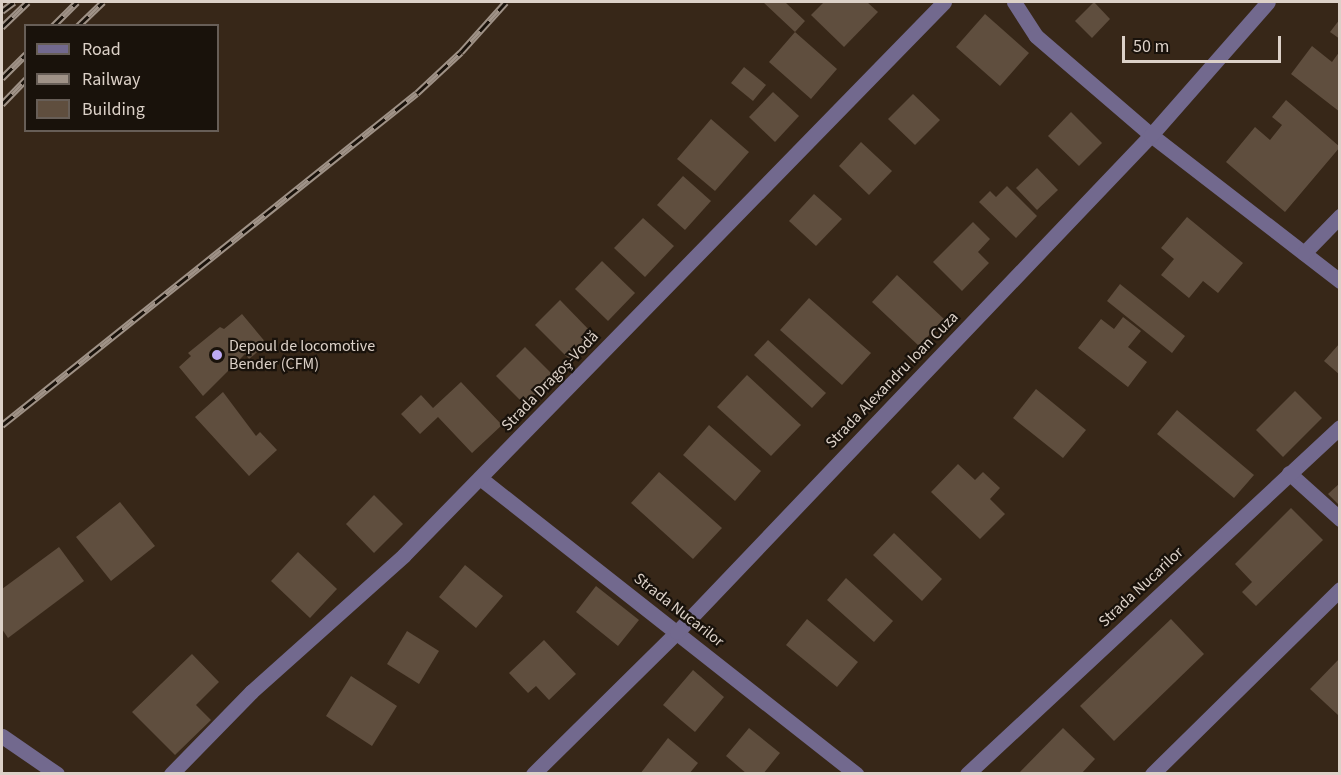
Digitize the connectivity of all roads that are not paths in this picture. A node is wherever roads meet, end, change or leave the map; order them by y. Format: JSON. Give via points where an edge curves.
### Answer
{"nodes":[{"id":1,"x":944,"y":2,"type":"edge"},
{"id":2,"x":1014,"y":2,"type":"edge"},
{"id":3,"x":1268,"y":2,"type":"edge"},
{"id":4,"x":1151,"y":135,"type":"junction"},
{"id":5,"x":1340,"y":216,"type":"edge"},
{"id":6,"x":1304,"y":253,"type":"junction"},
{"id":7,"x":1340,"y":281,"type":"edge"},
{"id":8,"x":1340,"y":427,"type":"edge"},
{"id":9,"x":1289,"y":472,"type":"junction"},
{"id":10,"x":480,"y":478,"type":"junction"},
{"id":11,"x":1340,"y":519,"type":"edge"},
{"id":12,"x":1340,"y":589,"type":"edge"},
{"id":13,"x":677,"y":632,"type":"junction"},
{"id":14,"x":2,"y":736,"type":"edge"},
{"id":15,"x":855,"y":773,"type":"edge"},
{"id":16,"x":57,"y":774,"type":"edge"},
{"id":17,"x":171,"y":774,"type":"edge"},
{"id":18,"x":533,"y":774,"type":"edge"},
{"id":19,"x":967,"y":774,"type":"edge"},
{"id":20,"x":1152,"y":774,"type":"edge"}],
"edges":[{"from":1,"to":10,"type":"street","name":"Strada Dragoş-Vodă"},
{"from":2,"to":4,"type":"street","via":[[1036,36]]},
{"from":3,"to":4,"type":"street","name":"Strada Alexandru Ioan Cuza"},
{"from":4,"to":6,"type":"street"},
{"from":4,"to":13,"type":"street","name":"Strada Alexandru Ioan Cuza"},
{"from":5,"to":6,"type":"street"},
{"from":6,"to":7,"type":"street"},
{"from":8,"to":9,"type":"street","name":"Strada Nucarilor"},
{"from":9,"to":11,"type":"street"},
{"from":9,"to":19,"type":"street","name":"Strada Nucarilor"},
{"from":10,"to":13,"type":"street","name":"Strada Nucarilor"},
{"from":10,"to":17,"type":"street","name":"Strada Dragoş-Vodă","via":[[404,555],[251,692]]},
{"from":12,"to":20,"type":"street"},
{"from":13,"to":15,"type":"street","name":"Strada Nucarilor"},
{"from":13,"to":18,"type":"street","name":"Strada Alexandru Ioan Cuza"},
{"from":14,"to":16,"type":"street"}]}
